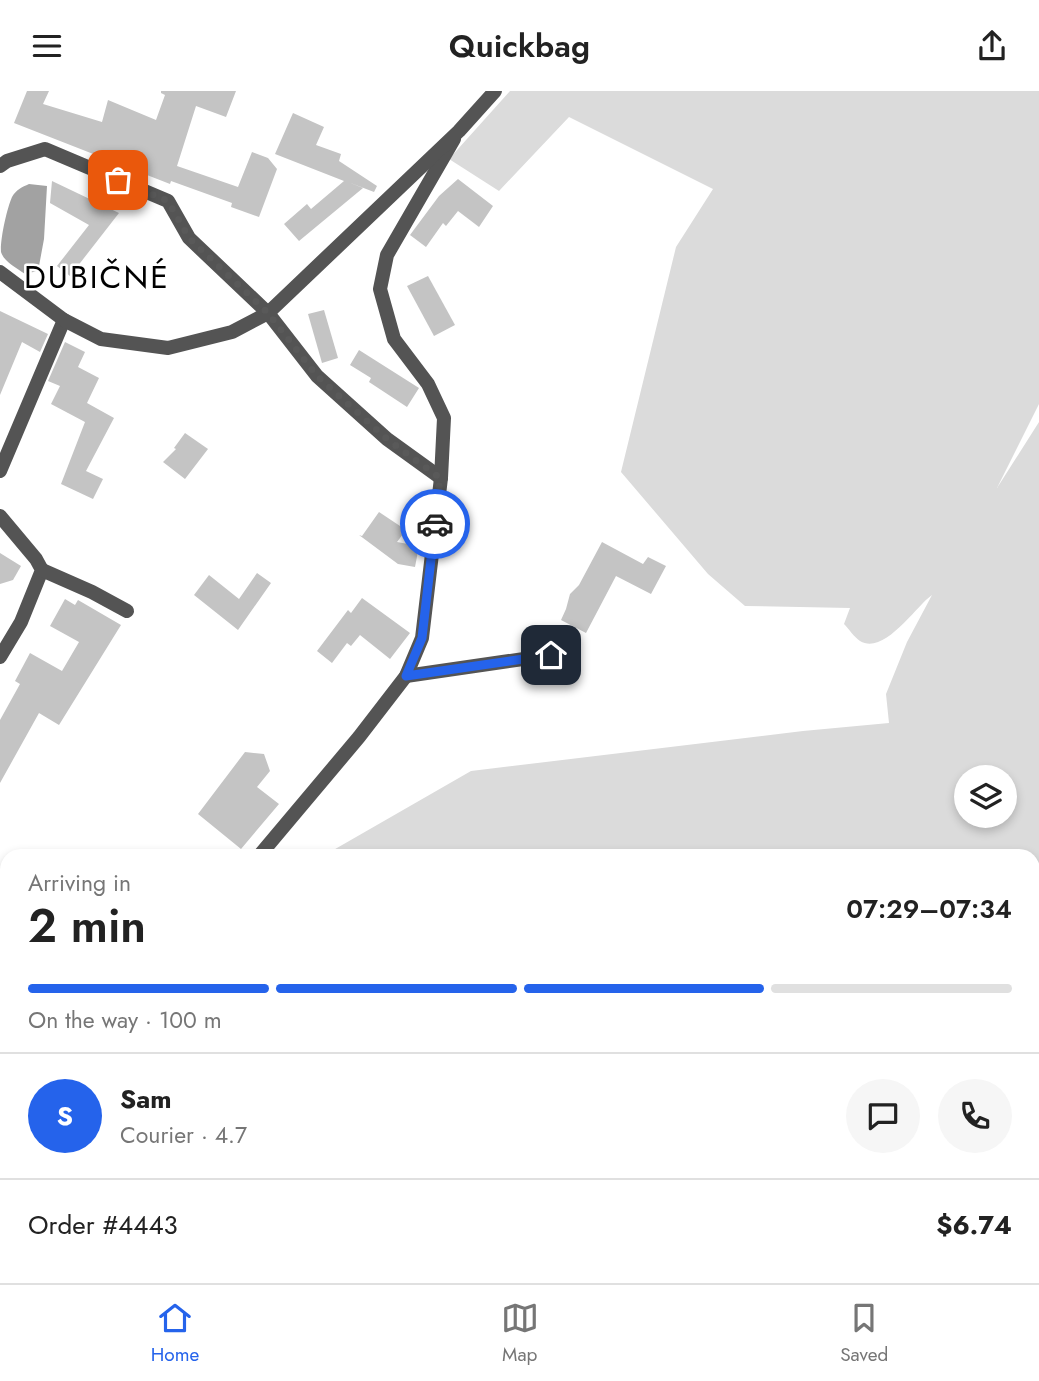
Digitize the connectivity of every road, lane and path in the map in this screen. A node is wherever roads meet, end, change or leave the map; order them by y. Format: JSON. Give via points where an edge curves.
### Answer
{"nodes":[{"id":1,"x":495,"y":91,"type":"edge"},
{"id":2,"x":459,"y":131,"type":"junction"},
{"id":3,"x":0,"y":166,"type":"edge"},
{"id":4,"x":0,"y":272,"type":"edge"},
{"id":5,"x":268,"y":313,"type":"junction"},
{"id":6,"x":64,"y":320,"type":"junction"},
{"id":7,"x":0,"y":471,"type":"edge"},
{"id":8,"x":440,"y":478,"type":"junction"},
{"id":9,"x":0,"y":516,"type":"edge"},
{"id":10,"x":42,"y":570,"type":"junction"},
{"id":11,"x":127,"y":611,"type":"dead end"},
{"id":12,"x":551,"y":655,"type":"dead end"},
{"id":13,"x":0,"y":657,"type":"edge"},
{"id":14,"x":406,"y":676,"type":"junction"},
{"id":15,"x":265,"y":849,"type":"edge"}],
"edges":[{"from":1,"to":2,"type":"street"},
{"from":2,"to":5,"type":"street"},
{"from":2,"to":8,"type":"street","via":[[387,255],[380,289],[394,339],[428,384],[444,418]]},
{"from":3,"to":5,"type":"street","via":[[45,149],[168,201],[189,238]]},
{"from":4,"to":6,"type":"street"},
{"from":5,"to":6,"type":"street","via":[[232,332],[168,348],[101,339]]},
{"from":5,"to":8,"type":"street","via":[[317,376],[387,439]]},
{"from":6,"to":7,"type":"street"},
{"from":8,"to":14,"type":"street","via":[[422,638]]},
{"from":9,"to":10,"type":"street"},
{"from":10,"to":11,"type":"street"},
{"from":10,"to":13,"type":"street"},
{"from":12,"to":14,"type":"street"},
{"from":14,"to":15,"type":"street"}]}
